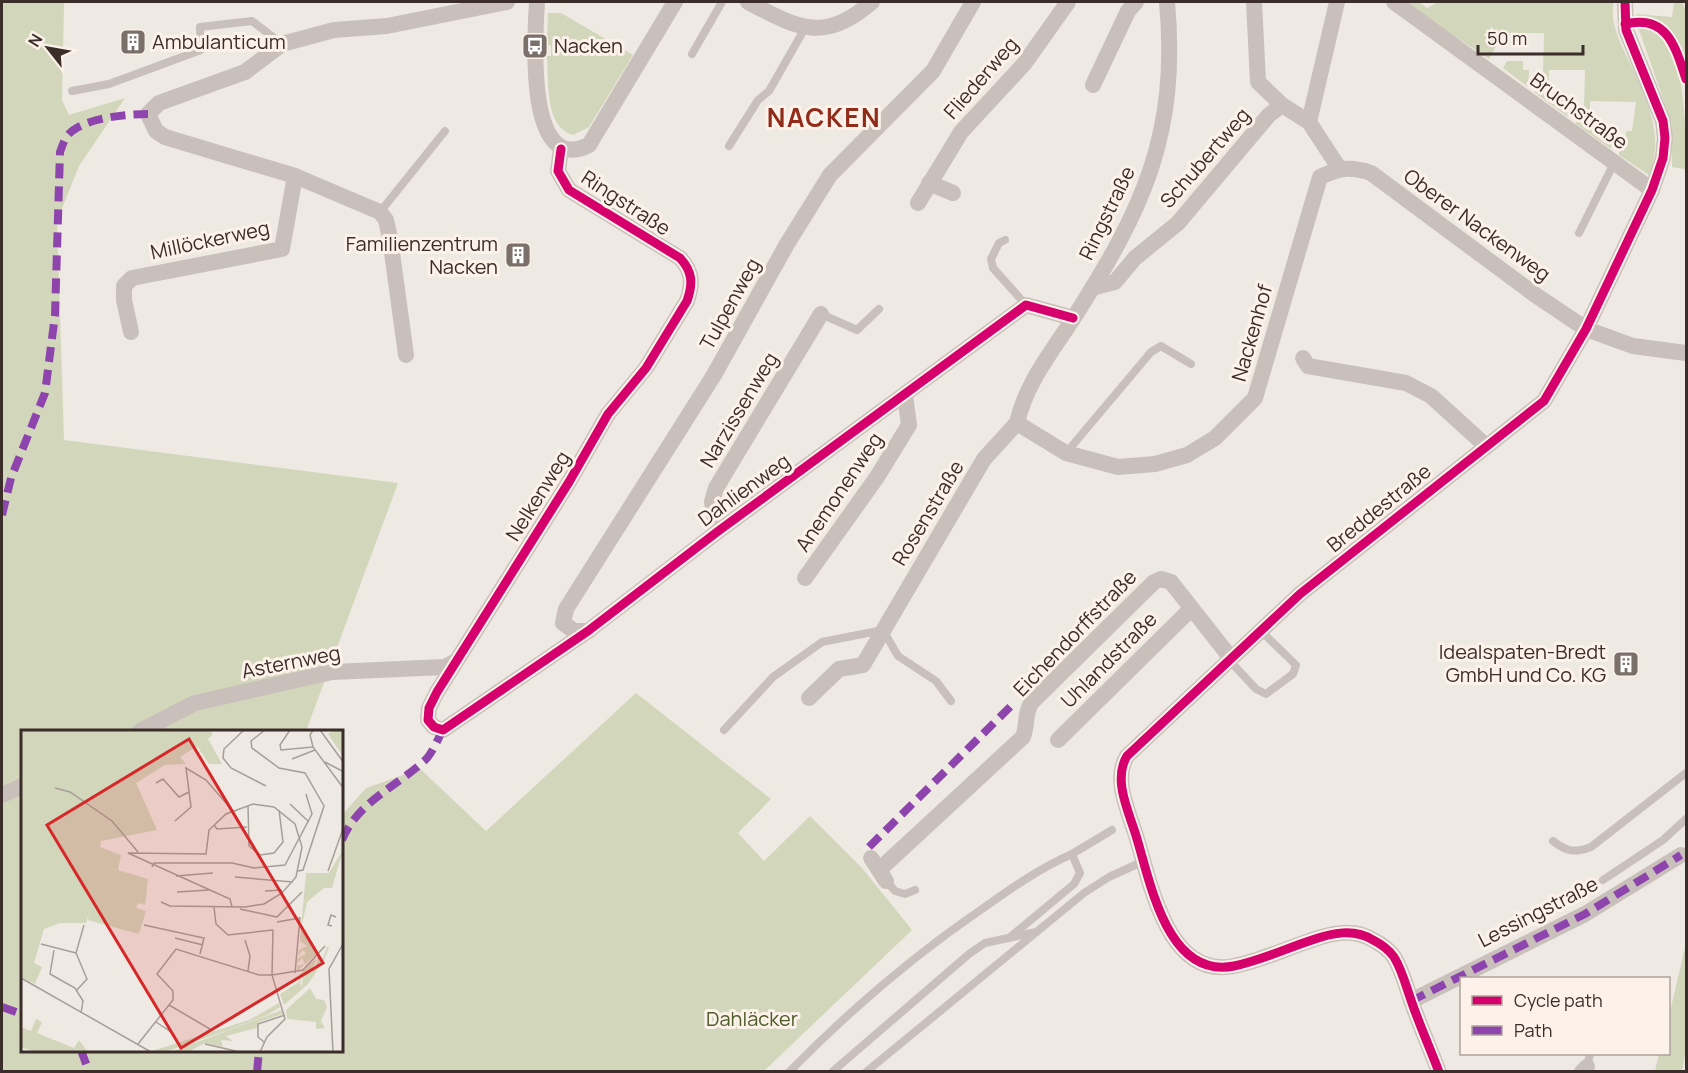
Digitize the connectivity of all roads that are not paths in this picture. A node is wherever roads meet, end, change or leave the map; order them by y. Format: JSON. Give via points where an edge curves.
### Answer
{"nodes":[{"id":1,"x":507,"y":2,"type":"edge"},
{"id":2,"x":537,"y":2,"type":"edge"},
{"id":3,"x":675,"y":2,"type":"edge"},
{"id":4,"x":722,"y":2,"type":"edge"},
{"id":5,"x":748,"y":2,"type":"edge"},
{"id":6,"x":872,"y":2,"type":"edge"},
{"id":7,"x":973,"y":2,"type":"edge"},
{"id":8,"x":1068,"y":2,"type":"edge"},
{"id":9,"x":1136,"y":2,"type":"edge"},
{"id":10,"x":1167,"y":2,"type":"edge"},
{"id":11,"x":1254,"y":2,"type":"edge"},
{"id":12,"x":1337,"y":2,"type":"edge"},
{"id":13,"x":1394,"y":2,"type":"edge"},
{"id":14,"x":1624,"y":2,"type":"edge"},
{"id":15,"x":805,"y":28,"type":"junction"},
{"id":16,"x":282,"y":44,"type":"junction"},
{"id":17,"x":692,"y":54,"type":"dead end"},
{"id":18,"x":1093,"y":85,"type":"dead end"},
{"id":19,"x":72,"y":91,"type":"dead end"},
{"id":20,"x":1282,"y":105,"type":"junction"},
{"id":21,"x":1309,"y":122,"type":"junction"},
{"id":22,"x":445,"y":131,"type":"dead end"},
{"id":23,"x":729,"y":146,"type":"dead end"},
{"id":24,"x":561,"y":149,"type":"junction"},
{"id":25,"x":1614,"y":163,"type":"junction"},
{"id":26,"x":1338,"y":168,"type":"junction"},
{"id":27,"x":295,"y":176,"type":"junction"},
{"id":28,"x":929,"y":183,"type":"junction"},
{"id":29,"x":1652,"y":190,"type":"junction"},
{"id":30,"x":953,"y":193,"type":"dead end"},
{"id":31,"x":918,"y":203,"type":"dead end"},
{"id":32,"x":380,"y":212,"type":"junction"},
{"id":33,"x":1579,"y":233,"type":"dead end"},
{"id":34,"x":1005,"y":240,"type":"dead end"},
{"id":35,"x":692,"y":278,"type":"joint"},
{"id":36,"x":1092,"y":288,"type":"junction"},
{"id":37,"x":1026,"y":305,"type":"junction"},
{"id":38,"x":879,"y":309,"type":"dead end"},
{"id":39,"x":821,"y":314,"type":"joint"},
{"id":40,"x":1073,"y":318,"type":"junction"},
{"id":41,"x":1586,"y":329,"type":"junction"},
{"id":42,"x":131,"y":332,"type":"dead end"},
{"id":43,"x":1686,"y":353,"type":"edge"},
{"id":44,"x":406,"y":355,"type":"dead end"},
{"id":45,"x":1303,"y":358,"type":"dead end"},
{"id":46,"x":1191,"y":364,"type":"dead end"},
{"id":47,"x":905,"y":395,"type":"junction"},
{"id":48,"x":1017,"y":423,"type":"junction"},
{"id":49,"x":1486,"y":446,"type":"junction"},
{"id":50,"x":1066,"y":453,"type":"junction"},
{"id":51,"x":717,"y":532,"type":"junction"},
{"id":52,"x":805,"y":578,"type":"dead end"},
{"id":53,"x":1190,"y":610,"type":"junction"},
{"id":54,"x":883,"y":630,"type":"junction"},
{"id":55,"x":1260,"y":630,"type":"junction"},
{"id":56,"x":588,"y":631,"type":"junction"},
{"id":57,"x":1229,"y":658,"type":"junction"},
{"id":58,"x":456,"y":662,"type":"junction"},
{"id":59,"x":809,"y":698,"type":"dead end"},
{"id":60,"x":951,"y":701,"type":"dead end"},
{"id":61,"x":142,"y":730,"type":"edge"},
{"id":62,"x":443,"y":730,"type":"joint"},
{"id":63,"x":724,"y":730,"type":"dead end"},
{"id":64,"x":1058,"y":740,"type":"dead end"},
{"id":65,"x":1686,"y":773,"type":"edge"},
{"id":66,"x":21,"y":786,"type":"edge"},
{"id":67,"x":2,"y":795,"type":"edge"},
{"id":68,"x":1686,"y":819,"type":"edge"},
{"id":69,"x":1112,"y":831,"type":"dead end"},
{"id":70,"x":1553,"y":841,"type":"dead end"},
{"id":71,"x":1072,"y":854,"type":"junction"},
{"id":72,"x":1681,"y":855,"type":"dead end"},
{"id":73,"x":1144,"y":861,"type":"junction"},
{"id":74,"x":879,"y":869,"type":"joint"},
{"id":75,"x":1603,"y":880,"type":"dead end"},
{"id":76,"x":915,"y":890,"type":"dead end"},
{"id":77,"x":1039,"y":931,"type":"junction"},
{"id":78,"x":1009,"y":938,"type":"junction"},
{"id":79,"x":1411,"y":1001,"type":"junction"},
{"id":80,"x":789,"y":1071,"type":"edge"},
{"id":81,"x":832,"y":1071,"type":"edge"},
{"id":82,"x":866,"y":1071,"type":"edge"},
{"id":83,"x":1439,"y":1071,"type":"edge"}],
"edges":[{"from":1,"to":16,"type":"street","via":[[387,26],[334,30]]},
{"from":2,"to":24,"type":"street","via":[[540,104],[550,140]]},
{"from":3,"to":24,"type":"street","name":"Ringstraße","via":[[589,145],[574,151]]},
{"from":4,"to":17,"type":"lane"},
{"from":5,"to":15,"type":"street"},
{"from":6,"to":15,"type":"street","via":[[856,16],[832,27]]},
{"from":7,"to":56,"type":"street","name":"Tulpenweg","via":[[933,71],[830,175],[787,244],[714,375],[566,609],[563,622],[574,631]]},
{"from":8,"to":28,"type":"street","name":"Fliederweg","via":[[1024,64],[960,132]]},
{"from":9,"to":18,"type":"street"},
{"from":10,"to":36,"type":"street","name":"Ringstraße","via":[[1169,65],[1163,133],[1140,200]]},
{"from":11,"to":20,"type":"street","via":[[1258,82]]},
{"from":12,"to":21,"type":"street"},
{"from":13,"to":25,"type":"street","name":"Bruchstraße"},
{"from":14,"to":29,"type":"street","name":"Breddestraße","via":[[1626,30],[1664,129],[1661,169]]},
{"from":15,"to":23,"type":"lane","via":[[769,92],[758,100]]},
{"from":16,"to":19,"type":"lane","via":[[252,21],[212,23],[200,27],[201,51],[108,84]]},
{"from":16,"to":27,"type":"street","via":[[245,72],[159,103],[148,114],[156,131],[165,137]]},
{"from":20,"to":21,"type":"street"},
{"from":20,"to":36,"type":"street","name":"Schubertweg","via":[[1269,115],[1178,222],[1135,258],[1115,282]]},
{"from":21,"to":26,"type":"street"},
{"from":22,"to":32,"type":"lane"},
{"from":24,"to":35,"type":"street","name":"Ringstraße","via":[[558,171],[569,190],[680,258]]},
{"from":25,"to":29,"type":"street","name":"Bruchstraße"},
{"from":25,"to":33,"type":"lane"},
{"from":26,"to":41,"type":"street","name":"Oberer Nackenweg","via":[[1371,173]]},
{"from":26,"to":50,"type":"street","name":"Nackenhof","via":[[1320,177],[1255,398],[1215,438],[1186,455],[1155,464],[1118,467]]},
{"from":27,"to":32,"type":"street"},
{"from":27,"to":42,"type":"street","name":"Millöckerweg","via":[[282,249],[132,278],[124,286]]},
{"from":28,"to":30,"type":"street"},
{"from":28,"to":31,"type":"street","name":"Fliederweg"},
{"from":29,"to":41,"type":"street","name":"Breddestraße"},
{"from":32,"to":44,"type":"street","via":[[390,238]]},
{"from":34,"to":37,"type":"lane","via":[[999,243],[992,259],[993,268]]},
{"from":35,"to":58,"type":"street","name":"Nelkenweg","via":[[687,301],[670,330],[646,368],[608,414]]},
{"from":36,"to":40,"type":"street","name":"Ringstraße"},
{"from":37,"to":40,"type":"street"},
{"from":37,"to":47,"type":"street","name":"Dahlienweg"},
{"from":38,"to":39,"type":"lane","via":[[857,330]]},
{"from":39,"to":51,"type":"street","name":"Narzissenweg","via":[[716,488],[712,502]]},
{"from":40,"to":48,"type":"street","name":"Ringstraße","via":[[1028,387]]},
{"from":41,"to":43,"type":"street","name":"Oberer Nackenweg","via":[[1633,346]]},
{"from":41,"to":49,"type":"street","name":"Breddestraße","via":[[1544,401]]},
{"from":45,"to":49,"type":"street","via":[[1308,366],[1406,383],[1431,396]]},
{"from":46,"to":50,"type":"lane","via":[[1161,346],[1151,352]]},
{"from":47,"to":51,"type":"street","name":"Dahlienweg"},
{"from":47,"to":52,"type":"street","name":"Anemonenweg","via":[[909,425]]},
{"from":48,"to":50,"type":"street","name":"Nackenhof"},
{"from":48,"to":54,"type":"street","name":"Rosenstraße","via":[[984,459]]},
{"from":49,"to":55,"type":"street","name":"Breddestraße"},
{"from":51,"to":56,"type":"street","name":"Dahlienweg"},
{"from":53,"to":57,"type":"street","name":"Eichendorffstraße"},
{"from":53,"to":64,"type":"street","name":"Uhlandstraße"},
{"from":53,"to":74,"type":"street","name":"Eichendorffstraße","via":[[1171,582],[1154,582],[1032,702],[1026,712],[1023,737]]},
{"from":54,"to":59,"type":"street","name":"Rosenstraße","via":[[863,665],[839,669]]},
{"from":54,"to":60,"type":"lane","via":[[898,656],[936,681]]},
{"from":54,"to":63,"type":"lane","via":[[822,642],[773,677]]},
{"from":55,"to":57,"type":"street","name":"Breddestraße"},
{"from":55,"to":57,"type":"lane","via":[[1296,666],[1293,674],[1266,694],[1256,689]]},
{"from":56,"to":62,"type":"street","name":"Dahlienweg"},
{"from":57,"to":73,"type":"street","name":"Breddestraße","via":[[1124,760],[1123,792]]},
{"from":58,"to":61,"type":"street","name":"Asternweg","via":[[445,667],[332,672],[195,703]]},
{"from":58,"to":62,"type":"street","name":"Nelkenweg","via":[[429,708],[428,720]]},
{"from":65,"to":70,"type":"lane","via":[[1591,848],[1576,853]]},
{"from":66,"to":67,"type":"street"},
{"from":68,"to":75,"type":"lane","via":[[1663,840]]},
{"from":69,"to":71,"type":"lane"},
{"from":71,"to":78,"type":"lane","via":[[1080,873],[1074,884]]},
{"from":71,"to":80,"type":"lane","via":[[1011,889],[949,932]]},
{"from":72,"to":79,"type":"street","name":"Lessingstraße","via":[[1585,914]]},
{"from":73,"to":77,"type":"lane","via":[[1084,893]]},
{"from":73,"to":79,"type":"street","name":"Breddestraße","via":[[1174,940],[1196,960],[1213,966],[1234,966],[1324,936],[1363,934],[1394,957]]},
{"from":74,"to":76,"type":"lane","via":[[895,891],[905,894]]},
{"from":77,"to":78,"type":"lane"},
{"from":77,"to":82,"type":"lane"},
{"from":78,"to":81,"type":"lane","via":[[985,943],[969,954]]},
{"from":79,"to":83,"type":"street","name":"Breddestraße"}]}
